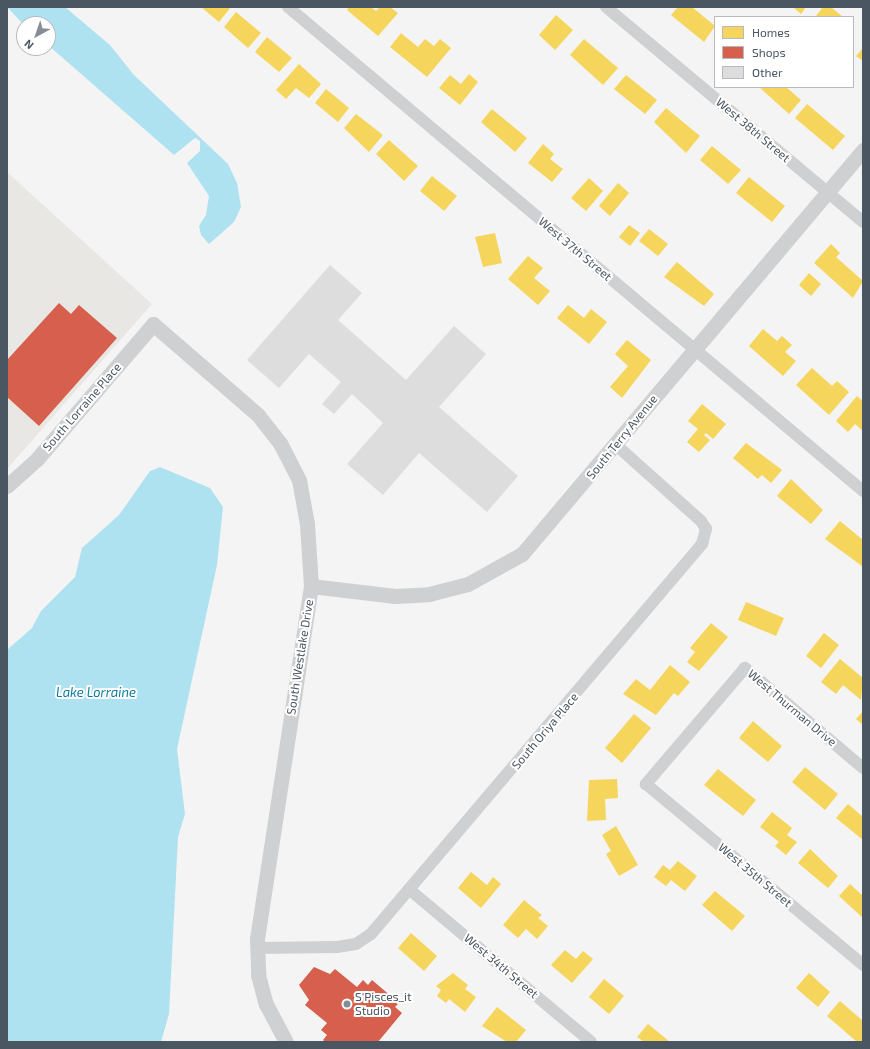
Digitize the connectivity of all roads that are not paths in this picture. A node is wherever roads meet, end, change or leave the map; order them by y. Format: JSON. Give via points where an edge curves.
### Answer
{"nodes":[{"id":1,"x":288,"y":7,"type":"edge"},
{"id":2,"x":606,"y":7,"type":"edge"},
{"id":3,"x":863,"y":150,"type":"edge"},
{"id":4,"x":827,"y":192,"type":"junction"},
{"id":5,"x":863,"y":222,"type":"edge"},
{"id":6,"x":153,"y":324,"type":"joint"},
{"id":7,"x":694,"y":349,"type":"junction"},
{"id":8,"x":616,"y":445,"type":"junction"},
{"id":9,"x":7,"y":486,"type":"edge"},
{"id":10,"x":863,"y":490,"type":"edge"},
{"id":11,"x":311,"y":586,"type":"junction"},
{"id":12,"x":863,"y":768,"type":"edge"},
{"id":13,"x":646,"y":784,"type":"joint"},
{"id":14,"x":410,"y":890,"type":"junction"},
{"id":15,"x":257,"y":948,"type":"junction"},
{"id":16,"x":863,"y":965,"type":"edge"},
{"id":17,"x":286,"y":1042,"type":"edge"},
{"id":18,"x":591,"y":1042,"type":"edge"}],
"edges":[{"from":1,"to":7,"type":"street","name":"West 37th Street"},
{"from":2,"to":4,"type":"street","name":"West 38th Street"},
{"from":3,"to":4,"type":"street","name":"South Terry Avenue"},
{"from":4,"to":5,"type":"street","name":"West 38th Street"},
{"from":4,"to":7,"type":"street","name":"South Terry Avenue"},
{"from":6,"to":9,"type":"street","name":"South Lorraine Place","via":[[37,459]]},
{"from":6,"to":11,"type":"street","name":"South Westlake Drive","via":[[258,415],[280,443],[299,480],[307,524]]},
{"from":7,"to":8,"type":"street","name":"South Terry Avenue"},
{"from":7,"to":10,"type":"street","name":"West 37th Street"},
{"from":8,"to":11,"type":"street","name":"South Terry Avenue","via":[[536,541],[522,554],[468,584],[429,594],[395,596]]},
{"from":8,"to":14,"type":"street","name":"South Oriya Place","via":[[701,521],[706,529],[705,539]]},
{"from":11,"to":15,"type":"street","name":"South Westlake Drive"},
{"from":12,"to":13,"type":"street","name":"West Thurman Drive","via":[[745,668]]},
{"from":13,"to":16,"type":"street","name":"West 35th Street"},
{"from":14,"to":15,"type":"street","name":"South Oriya Place","via":[[382,924],[356,944]]},
{"from":14,"to":18,"type":"street","name":"West 34th Street"},
{"from":15,"to":17,"type":"street","name":"South Westlake Drive","via":[[258,975],[266,1004]]}]}
